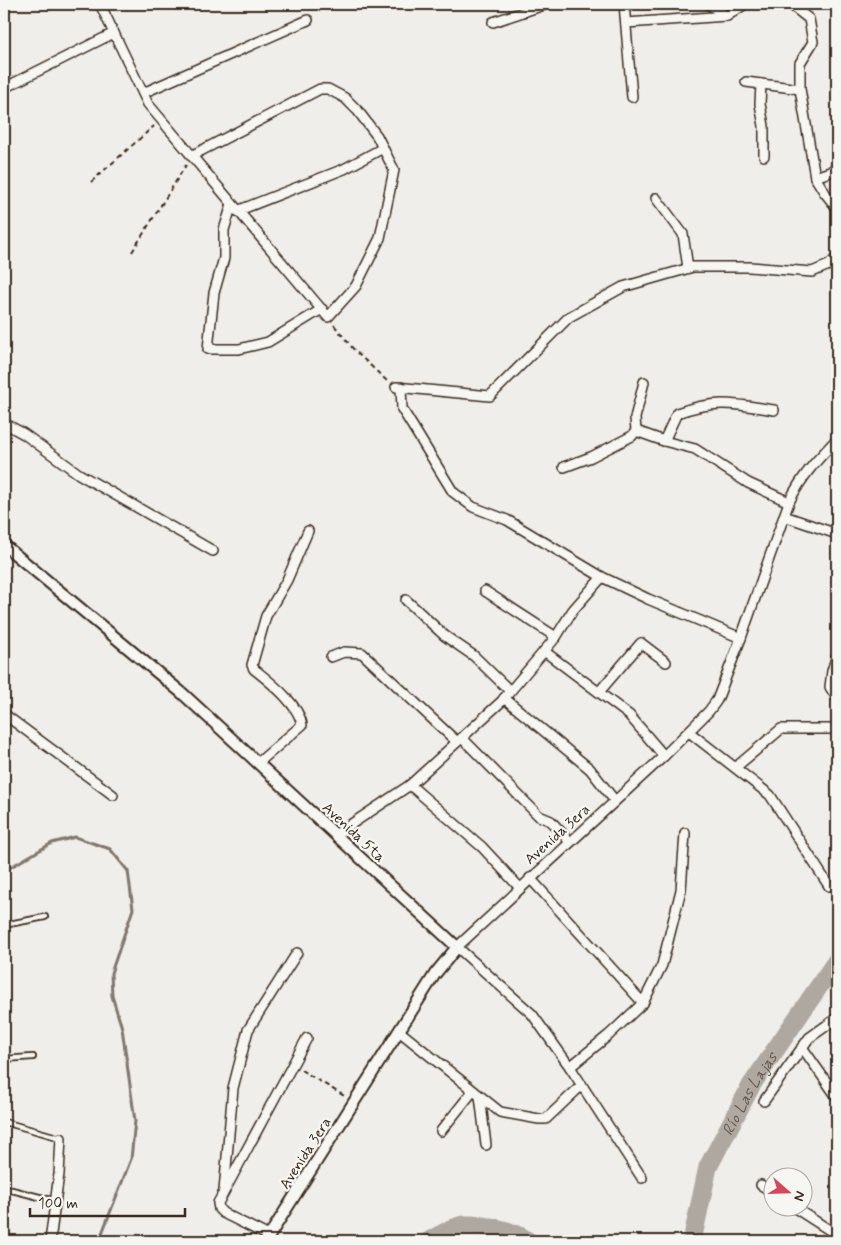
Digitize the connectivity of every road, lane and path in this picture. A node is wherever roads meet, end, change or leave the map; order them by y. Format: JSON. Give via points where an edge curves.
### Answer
{"nodes":[{"id":1,"x":100,"y":4,"type":"edge"},
{"id":2,"x":547,"y":4,"type":"edge"},
{"id":3,"x":624,"y":4,"type":"edge"},
{"id":4,"x":708,"y":4,"type":"edge"},
{"id":5,"x":745,"y":4,"type":"edge"},
{"id":6,"x":790,"y":4,"type":"edge"},
{"id":7,"x":727,"y":16,"type":"junction"},
{"id":8,"x":308,"y":20,"type":"dead end"},
{"id":9,"x":493,"y":22,"type":"dead end"},
{"id":10,"x":626,"y":23,"type":"junction"},
{"id":11,"x":114,"y":33,"type":"junction"},
{"id":12,"x":746,"y":82,"type":"dead end"},
{"id":13,"x":761,"y":84,"type":"junction"},
{"id":14,"x":4,"y":88,"type":"edge"},
{"id":15,"x":800,"y":90,"type":"junction"},
{"id":16,"x":143,"y":93,"type":"junction"},
{"id":17,"x":632,"y":97,"type":"dead end"},
{"id":18,"x":161,"y":120,"type":"junction"},
{"id":19,"x":383,"y":148,"type":"junction"},
{"id":20,"x":191,"y":156,"type":"junction"},
{"id":21,"x":764,"y":156,"type":"dead end"},
{"id":22,"x":837,"y":166,"type":"edge"},
{"id":23,"x":815,"y":176,"type":"junction"},
{"id":24,"x":90,"y":182,"type":"dead end"},
{"id":25,"x":656,"y":198,"type":"dead end"},
{"id":26,"x":235,"y":208,"type":"junction"},
{"id":27,"x":837,"y":208,"type":"edge"},
{"id":28,"x":132,"y":252,"type":"dead end"},
{"id":29,"x":837,"y":258,"type":"edge"},
{"id":30,"x":688,"y":268,"type":"junction"},
{"id":31,"x":325,"y":313,"type":"junction"},
{"id":32,"x":644,"y":382,"type":"dead end"},
{"id":33,"x":398,"y":387,"type":"junction"},
{"id":34,"x":774,"y":410,"type":"dead end"},
{"id":35,"x":4,"y":423,"type":"edge"},
{"id":36,"x":636,"y":431,"type":"junction"},
{"id":37,"x":837,"y":439,"type":"edge"},
{"id":38,"x":664,"y":441,"type":"junction"},
{"id":39,"x":564,"y":467,"type":"dead end"},
{"id":40,"x":789,"y":502,"type":"junction"},
{"id":41,"x":784,"y":516,"type":"junction"},
{"id":42,"x":308,"y":531,"type":"dead end"},
{"id":43,"x":837,"y":534,"type":"edge"},
{"id":44,"x":4,"y":545,"type":"edge"},
{"id":45,"x":214,"y":551,"type":"dead end"},
{"id":46,"x":602,"y":577,"type":"junction"},
{"id":47,"x":485,"y":591,"type":"dead end"},
{"id":48,"x":406,"y":600,"type":"dead end"},
{"id":49,"x":556,"y":637,"type":"junction"},
{"id":50,"x":741,"y":638,"type":"junction"},
{"id":51,"x":544,"y":651,"type":"junction"},
{"id":52,"x":837,"y":655,"type":"edge"},
{"id":53,"x":331,"y":657,"type":"dead end"},
{"id":54,"x":666,"y":662,"type":"dead end"},
{"id":55,"x":599,"y":692,"type":"junction"},
{"id":56,"x":507,"y":695,"type":"junction"},
{"id":57,"x":837,"y":698,"type":"edge"},
{"id":58,"x":4,"y":714,"type":"edge"},
{"id":59,"x":837,"y":729,"type":"edge"},
{"id":60,"x":689,"y":732,"type":"junction"},
{"id":61,"x":460,"y":740,"type":"junction"},
{"id":62,"x":664,"y":756,"type":"junction"},
{"id":63,"x":258,"y":762,"type":"junction"},
{"id":64,"x":736,"y":767,"type":"junction"},
{"id":65,"x":410,"y":786,"type":"junction"},
{"id":66,"x":113,"y":795,"type":"dead end"},
{"id":67,"x":615,"y":801,"type":"junction"},
{"id":68,"x":686,"y":833,"type":"dead end"},
{"id":69,"x":335,"y":835,"type":"junction"},
{"id":70,"x":570,"y":842,"type":"junction"},
{"id":71,"x":530,"y":878,"type":"junction"},
{"id":72,"x":829,"y":886,"type":"dead end"},
{"id":73,"x":520,"y":888,"type":"junction"},
{"id":74,"x":45,"y":917,"type":"dead end"},
{"id":75,"x":4,"y":925,"type":"edge"},
{"id":76,"x":457,"y":947,"type":"junction"},
{"id":77,"x":297,"y":953,"type":"dead end"},
{"id":78,"x":643,"y":1003,"type":"junction"},
{"id":79,"x":837,"y":1018,"type":"edge"},
{"id":80,"x":399,"y":1031,"type":"junction"},
{"id":81,"x":307,"y":1038,"type":"dead end"},
{"id":82,"x":802,"y":1047,"type":"junction"},
{"id":83,"x":33,"y":1057,"type":"dead end"},
{"id":84,"x":4,"y":1058,"type":"edge"},
{"id":85,"x":293,"y":1065,"type":"junction"},
{"id":86,"x":570,"y":1067,"type":"junction"},
{"id":87,"x":582,"y":1085,"type":"junction"},
{"id":88,"x":476,"y":1094,"type":"junction"},
{"id":89,"x":837,"y":1097,"type":"edge"},
{"id":90,"x":764,"y":1101,"type":"dead end"},
{"id":91,"x":355,"y":1102,"type":"junction"},
{"id":92,"x":4,"y":1122,"type":"edge"},
{"id":93,"x":441,"y":1131,"type":"dead end"},
{"id":94,"x":62,"y":1138,"type":"joint"},
{"id":95,"x":486,"y":1145,"type":"dead end"},
{"id":96,"x":642,"y":1178,"type":"dead end"},
{"id":97,"x":761,"y":1185,"type":"dead end"},
{"id":98,"x":764,"y":1187,"type":"edge"},
{"id":99,"x":4,"y":1188,"type":"edge"},
{"id":100,"x":224,"y":1191,"type":"junction"},
{"id":101,"x":56,"y":1201,"type":"junction"},
{"id":102,"x":811,"y":1218,"type":"edge"},
{"id":103,"x":837,"y":1235,"type":"edge"},
{"id":104,"x":268,"y":1239,"type":"edge"},
{"id":105,"x":50,"y":1241,"type":"edge"}],
"edges":[{"from":1,"to":11,"type":"street"},
{"from":2,"to":9,"type":"street"},
{"from":3,"to":10,"type":"street"},
{"from":4,"to":7,"type":"street"},
{"from":5,"to":7,"type":"street"},
{"from":6,"to":15,"type":"street","via":[[809,19],[813,42],[800,63]]},
{"from":7,"to":10,"type":"street"},
{"from":8,"to":16,"type":"street"},
{"from":10,"to":17,"type":"street"},
{"from":11,"to":14,"type":"street"},
{"from":11,"to":16,"type":"street"},
{"from":12,"to":13,"type":"street"},
{"from":13,"to":15,"type":"street"},
{"from":13,"to":21,"type":"street"},
{"from":15,"to":23,"type":"street"},
{"from":16,"to":18,"type":"street"},
{"from":18,"to":20,"type":"street"},
{"from":18,"to":24,"type":"path"},
{"from":19,"to":20,"type":"street","via":[[345,98],[328,89],[320,89]]},
{"from":19,"to":26,"type":"street","via":[[344,168]]},
{"from":19,"to":31,"type":"street","via":[[394,170],[380,238],[356,286]]},
{"from":20,"to":26,"type":"street"},
{"from":20,"to":28,"type":"path"},
{"from":22,"to":23,"type":"street","via":[[830,172]]},
{"from":23,"to":27,"type":"street"},
{"from":25,"to":30,"type":"street","via":[[683,234]]},
{"from":26,"to":31,"type":"street"},
{"from":26,"to":31,"type":"street","via":[[224,230],[224,258],[214,292],[208,350],[239,349],[268,342]]},
{"from":29,"to":30,"type":"street","via":[[829,266],[812,272],[750,267]]},
{"from":30,"to":33,"type":"street","via":[[623,287],[569,316],[490,396]]},
{"from":31,"to":33,"type":"path","via":[[355,351]]},
{"from":32,"to":36,"type":"street","via":[[635,418]]},
{"from":33,"to":46,"type":"street","via":[[402,409],[454,492],[473,507],[507,520]]},
{"from":34,"to":38,"type":"street","via":[[726,403],[698,405],[677,413]]},
{"from":35,"to":45,"type":"street","via":[[79,474]]},
{"from":36,"to":38,"type":"street"},
{"from":36,"to":39,"type":"street","via":[[591,457]]},
{"from":37,"to":40,"type":"street","name":"Avenida 3era","via":[[810,467]]},
{"from":38,"to":40,"type":"street","via":[[695,449],[748,483]]},
{"from":40,"to":41,"type":"street","name":"Avenida 3era"},
{"from":41,"to":43,"type":"street"},
{"from":41,"to":50,"type":"street","name":"Avenida 3era"},
{"from":42,"to":63,"type":"street","via":[[287,580],[266,616],[252,665],[281,690],[302,725]]},
{"from":44,"to":63,"type":"street","name":"Avenida 5ta","via":[[182,693]]},
{"from":46,"to":49,"type":"street","via":[[573,610]]},
{"from":46,"to":50,"type":"street"},
{"from":47,"to":49,"type":"street"},
{"from":48,"to":56,"type":"street","via":[[445,636],[474,656]]},
{"from":49,"to":51,"type":"street"},
{"from":50,"to":60,"type":"street","name":"Avenida 3era","via":[[717,700]]},
{"from":51,"to":55,"type":"street"},
{"from":51,"to":56,"type":"street"},
{"from":52,"to":57,"type":"street","via":[[830,687]]},
{"from":53,"to":61,"type":"street","via":[[344,652],[362,653]]},
{"from":54,"to":55,"type":"street","via":[[641,643]]},
{"from":55,"to":62,"type":"street","via":[[629,715]]},
{"from":56,"to":61,"type":"street"},
{"from":56,"to":67,"type":"street","via":[[590,769]]},
{"from":58,"to":66,"type":"street"},
{"from":59,"to":64,"type":"street","via":[[781,729]]},
{"from":60,"to":62,"type":"street","name":"Avenida 3era"},
{"from":60,"to":64,"type":"street"},
{"from":61,"to":65,"type":"street"},
{"from":61,"to":70,"type":"street"},
{"from":62,"to":67,"type":"street","name":"Avenida 3era"},
{"from":63,"to":69,"type":"street","name":"Avenida 5ta"},
{"from":64,"to":72,"type":"street","via":[[770,795]]},
{"from":65,"to":69,"type":"street"},
{"from":65,"to":73,"type":"street","via":[[482,847]]},
{"from":67,"to":70,"type":"street","name":"Avenida 3era"},
{"from":68,"to":78,"type":"street","via":[[674,918],[662,965]]},
{"from":69,"to":76,"type":"street","name":"Avenida 5ta"},
{"from":70,"to":71,"type":"street","name":"Avenida 3era"},
{"from":71,"to":73,"type":"street","name":"Avenida 3era"},
{"from":71,"to":78,"type":"street"},
{"from":73,"to":76,"type":"street","name":"Avenida 3era"},
{"from":74,"to":75,"type":"lane"},
{"from":76,"to":80,"type":"street","name":"Avenida 3era","via":[[434,974]]},
{"from":76,"to":86,"type":"street","name":"Avenida 5ta","via":[[532,1014]]},
{"from":77,"to":100,"type":"street","via":[[248,1030],[233,1088]]},
{"from":78,"to":86,"type":"street"},
{"from":79,"to":82,"type":"street"},
{"from":80,"to":88,"type":"street"},
{"from":80,"to":91,"type":"street","name":"Avenida 3era"},
{"from":81,"to":85,"type":"street"},
{"from":82,"to":89,"type":"street"},
{"from":82,"to":90,"type":"street"},
{"from":83,"to":84,"type":"lane"},
{"from":85,"to":91,"type":"path"},
{"from":85,"to":100,"type":"street"},
{"from":86,"to":87,"type":"street","name":"Avenida 5ta"},
{"from":87,"to":88,"type":"street","via":[[546,1119],[500,1112]]},
{"from":87,"to":96,"type":"street","name":"Avenida 5ta"},
{"from":88,"to":93,"type":"street"},
{"from":88,"to":95,"type":"street"},
{"from":91,"to":104,"type":"street","name":"Avenida 3era"},
{"from":92,"to":94,"type":"lane"},
{"from":94,"to":101,"type":"street"},
{"from":97,"to":98,"type":"street"},
{"from":99,"to":101,"type":"lane"},
{"from":100,"to":104,"type":"street","via":[[218,1203],[219,1209]]},
{"from":101,"to":105,"type":"street"},
{"from":102,"to":103,"type":"street"}]}
